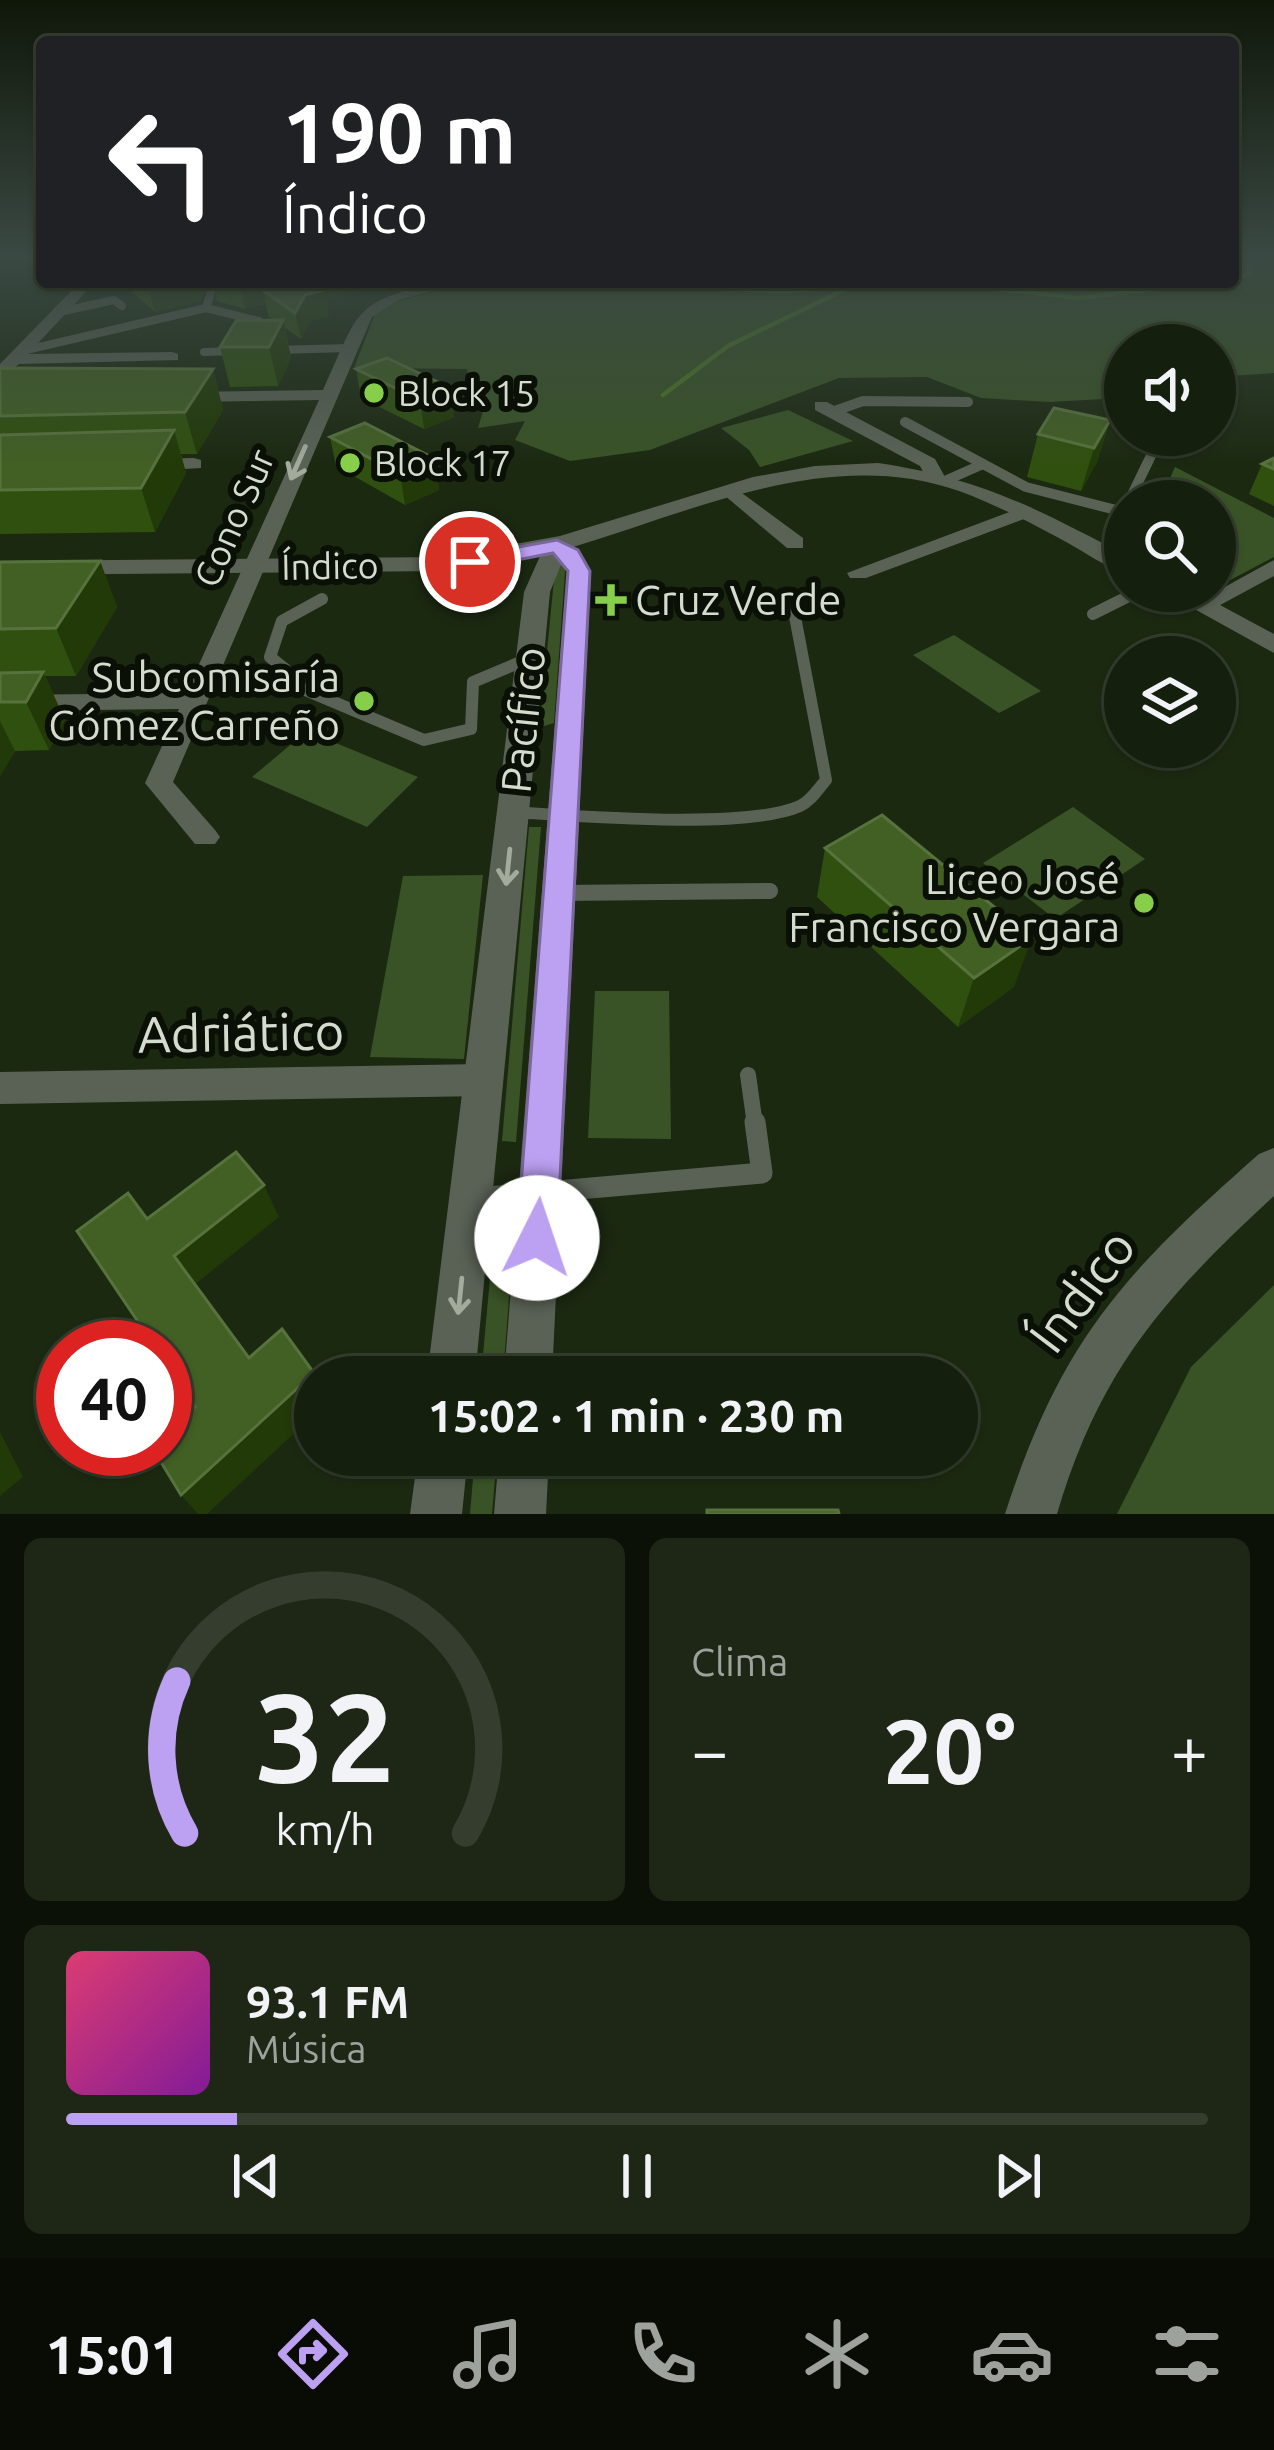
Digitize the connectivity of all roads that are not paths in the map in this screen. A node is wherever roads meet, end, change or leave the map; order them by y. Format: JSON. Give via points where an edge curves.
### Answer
{"nodes":[{"id":1,"x":47,"y":325,"type":"edge"},
{"id":2,"x":140,"y":325,"type":"edge"},
{"id":3,"x":361,"y":325,"type":"edge"},
{"id":4,"x":350,"y":348,"type":"junction"},
{"id":5,"x":265,"y":350,"type":"edge"},
{"id":6,"x":244,"y":351,"type":"edge"},
{"id":7,"x":204,"y":352,"type":"dead end"},
{"id":8,"x":19,"y":355,"type":"junction"},
{"id":9,"x":172,"y":357,"type":"dead end"},
{"id":10,"x":0,"y":374,"type":"edge"},
{"id":11,"x":329,"y":395,"type":"junction"},
{"id":12,"x":157,"y":398,"type":"edge"},
{"id":13,"x":968,"y":402,"type":"dead end"},
{"id":14,"x":826,"y":409,"type":"joint"},
{"id":15,"x":905,"y":422,"type":"dead end"},
{"id":16,"x":194,"y":464,"type":"dead end"},
{"id":17,"x":983,"y":464,"type":"junction"},
{"id":18,"x":130,"y":465,"type":"edge"},
{"id":19,"x":941,"y":479,"type":"junction"},
{"id":20,"x":731,"y":491,"type":"junction"},
{"id":21,"x":1104,"y":507,"type":"edge"},
{"id":22,"x":1025,"y":512,"type":"junction"},
{"id":23,"x":795,"y":543,"type":"dead end"},
{"id":24,"x":1104,"y":554,"type":"edge"},
{"id":25,"x":568,"y":559,"type":"junction"},
{"id":26,"x":470,"y":562,"type":"junction"},
{"id":27,"x":251,"y":567,"type":"junction"},
{"id":28,"x":1274,"y":567,"type":"edge"},
{"id":29,"x":0,"y":568,"type":"edge"},
{"id":30,"x":858,"y":572,"type":"dead end"},
{"id":31,"x":1236,"y":587,"type":"edge"},
{"id":32,"x":537,"y":592,"type":"junction"},
{"id":33,"x":322,"y":599,"type":"dead end"},
{"id":34,"x":793,"y":606,"type":"dead end"},
{"id":35,"x":1104,"y":608,"type":"edge"},
{"id":36,"x":1215,"y":612,"type":"edge"},
{"id":37,"x":1093,"y":614,"type":"dead end"},
{"id":38,"x":1274,"y":645,"type":"edge"},
{"id":39,"x":530,"y":658,"type":"junction"},
{"id":40,"x":193,"y":701,"type":"junction"},
{"id":41,"x":0,"y":703,"type":"edge"},
{"id":42,"x":513,"y":812,"type":"junction"},
{"id":43,"x":563,"y":817,"type":"junction"},
{"id":44,"x":206,"y":837,"type":"dead end"},
{"id":45,"x":770,"y":891,"type":"dead end"},
{"id":46,"x":559,"y":893,"type":"junction"},
{"id":47,"x":748,"y":1075,"type":"dead end"},
{"id":48,"x":483,"y":1080,"type":"junction"},
{"id":49,"x":0,"y":1088,"type":"edge"},
{"id":50,"x":1274,"y":1168,"type":"edge"},
{"id":51,"x":540,"y":1191,"type":"junction"},
{"id":52,"x":470,"y":1198,"type":"junction"},
{"id":53,"x":453,"y":1356,"type":"edge"},
{"id":54,"x":529,"y":1356,"type":"edge"},
{"id":55,"x":440,"y":1476,"type":"edge"},
{"id":56,"x":523,"y":1476,"type":"edge"},
{"id":57,"x":436,"y":1514,"type":"edge"},
{"id":58,"x":520,"y":1514,"type":"edge"},
{"id":59,"x":1030,"y":1514,"type":"edge"}],
"edges":[{"from":1,"to":8,"type":"street"},
{"from":2,"to":8,"type":"lane"},
{"from":3,"to":4,"type":"street","name":"Cono Sur"},
{"from":4,"to":5,"type":"lane"},
{"from":4,"to":11,"type":"street","name":"Cono Sur"},
{"from":6,"to":7,"type":"lane"},
{"from":8,"to":9,"type":"street"},
{"from":8,"to":10,"type":"street"},
{"from":11,"to":12,"type":"street"},
{"from":11,"to":27,"type":"street","name":"Cono Sur","one_way":true},
{"from":13,"to":14,"type":"lane","via":[[863,401]]},
{"from":14,"to":19,"type":"street","via":[[928,463]]},
{"from":15,"to":17,"type":"lane"},
{"from":16,"to":18,"type":"street"},
{"from":17,"to":19,"type":"lane"},
{"from":17,"to":21,"type":"lane","via":[[1026,487]]},
{"from":19,"to":20,"type":"street","via":[[833,469]]},
{"from":19,"to":22,"type":"street"},
{"from":20,"to":23,"type":"street"},
{"from":20,"to":25,"type":"street","via":[[623,525]]},
{"from":22,"to":24,"type":"street"},
{"from":22,"to":30,"type":"street"},
{"from":25,"to":26,"type":"street","name":"Índico"},
{"from":25,"to":32,"type":"street","name":"Pacífico"},
{"from":25,"to":43,"type":"street","name":"Pacífico"},
{"from":26,"to":27,"type":"street","name":"Índico"},
{"from":26,"to":32,"type":"street"},
{"from":27,"to":29,"type":"street","name":"Índico"},
{"from":27,"to":40,"type":"street","name":"Cono Sur"},
{"from":28,"to":31,"type":"street"},
{"from":32,"to":39,"type":"street","name":"Pacífico"},
{"from":33,"to":39,"type":"lane","via":[[282,621],[270,657],[291,684],[424,740],[471,729],[473,682]]},
{"from":34,"to":43,"type":"lane","via":[[826,780],[815,797],[770,816]]},
{"from":35,"to":37,"type":"lane"},
{"from":36,"to":38,"type":"street"},
{"from":39,"to":42,"type":"street","name":"Pacífico"},
{"from":40,"to":41,"type":"street"},
{"from":40,"to":44,"type":"street","name":"Cono Sur","via":[[159,783]]},
{"from":42,"to":43,"type":"lane"},
{"from":42,"to":48,"type":"street","name":"Pacífico","one_way":true},
{"from":43,"to":46,"type":"street","name":"Pacífico"},
{"from":45,"to":46,"type":"lane"},
{"from":46,"to":51,"type":"street","name":"Pacífico"},
{"from":47,"to":51,"type":"lane","via":[[762,1172]]},
{"from":48,"to":49,"type":"street","name":"Adriático"},
{"from":48,"to":52,"type":"street","name":"Pacífico"},
{"from":50,"to":59,"type":"street","name":"Índico","via":[[1126,1310],[1064,1417]]},
{"from":51,"to":52,"type":"lane"},
{"from":51,"to":54,"type":"street","name":"Pacífico"},
{"from":52,"to":53,"type":"street","name":"Pacífico","one_way":true},
{"from":55,"to":57,"type":"street"},
{"from":56,"to":58,"type":"street"}]}
